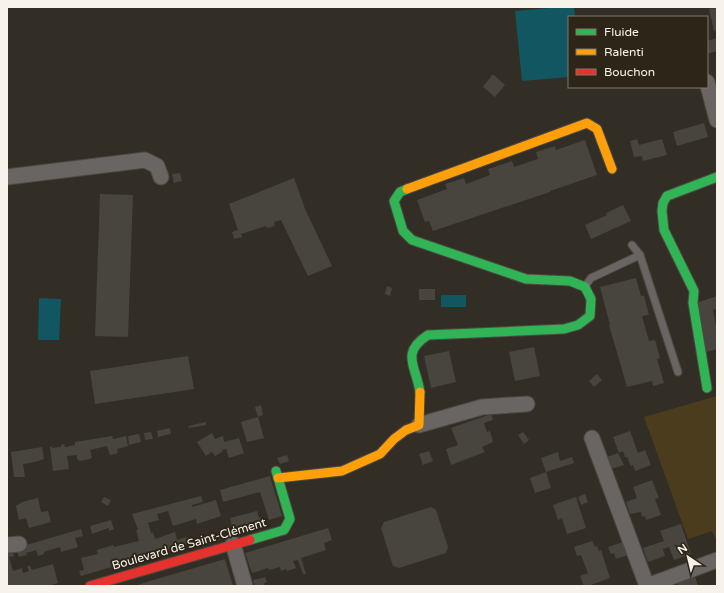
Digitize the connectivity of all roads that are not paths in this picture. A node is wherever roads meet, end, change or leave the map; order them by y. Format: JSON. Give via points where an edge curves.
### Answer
{"nodes":[{"id":1,"x":708,"y":86,"type":"edge"},
{"id":2,"x":717,"y":120,"type":"edge"},
{"id":3,"x":612,"y":168,"type":"dead end"},
{"id":4,"x":161,"y":176,"type":"dead end"},
{"id":5,"x":7,"y":177,"type":"edge"},
{"id":6,"x":717,"y":178,"type":"edge"},
{"id":7,"x":632,"y":245,"type":"dead end"},
{"id":8,"x":640,"y":255,"type":"junction"},
{"id":9,"x":585,"y":287,"type":"junction"},
{"id":10,"x":678,"y":372,"type":"dead end"},
{"id":11,"x":707,"y":388,"type":"dead end"},
{"id":12,"x":527,"y":404,"type":"dead end"},
{"id":13,"x":419,"y":425,"type":"junction"},
{"id":14,"x":592,"y":438,"type":"dead end"},
{"id":15,"x":233,"y":544,"type":"junction"},
{"id":16,"x":717,"y":560,"type":"edge"},
{"id":17,"x":90,"y":586,"type":"edge"},
{"id":18,"x":245,"y":586,"type":"edge"},
{"id":19,"x":647,"y":586,"type":"edge"}],
"edges":[{"from":1,"to":2,"type":"street"},
{"from":3,"to":9,"type":"street","via":[[597,129],[587,123],[400,192],[394,201],[403,231],[412,240],[526,279],[570,280]]},
{"from":4,"to":5,"type":"street","via":[[157,166],[146,160]]},
{"from":6,"to":11,"type":"street","via":[[667,196],[662,211],[664,230],[694,291],[693,303]]},
{"from":7,"to":8,"type":"lane"},
{"from":8,"to":9,"type":"lane","via":[[591,278]]},
{"from":8,"to":10,"type":"lane"},
{"from":9,"to":13,"type":"street","via":[[591,299],[590,316],[578,326],[564,329],[428,335],[421,338],[414,345],[411,355],[420,390]]},
{"from":12,"to":13,"type":"street","via":[[482,407]]},
{"from":13,"to":15,"type":"street","name":"Boulevard de Saint-Clément","via":[[400,434],[380,454],[342,471],[277,474],[290,519],[284,530]]},
{"from":14,"to":19,"type":"street"},
{"from":15,"to":17,"type":"street","name":"Boulevard de Saint-Clément"},
{"from":15,"to":18,"type":"street"},
{"from":16,"to":19,"type":"street"}]}
